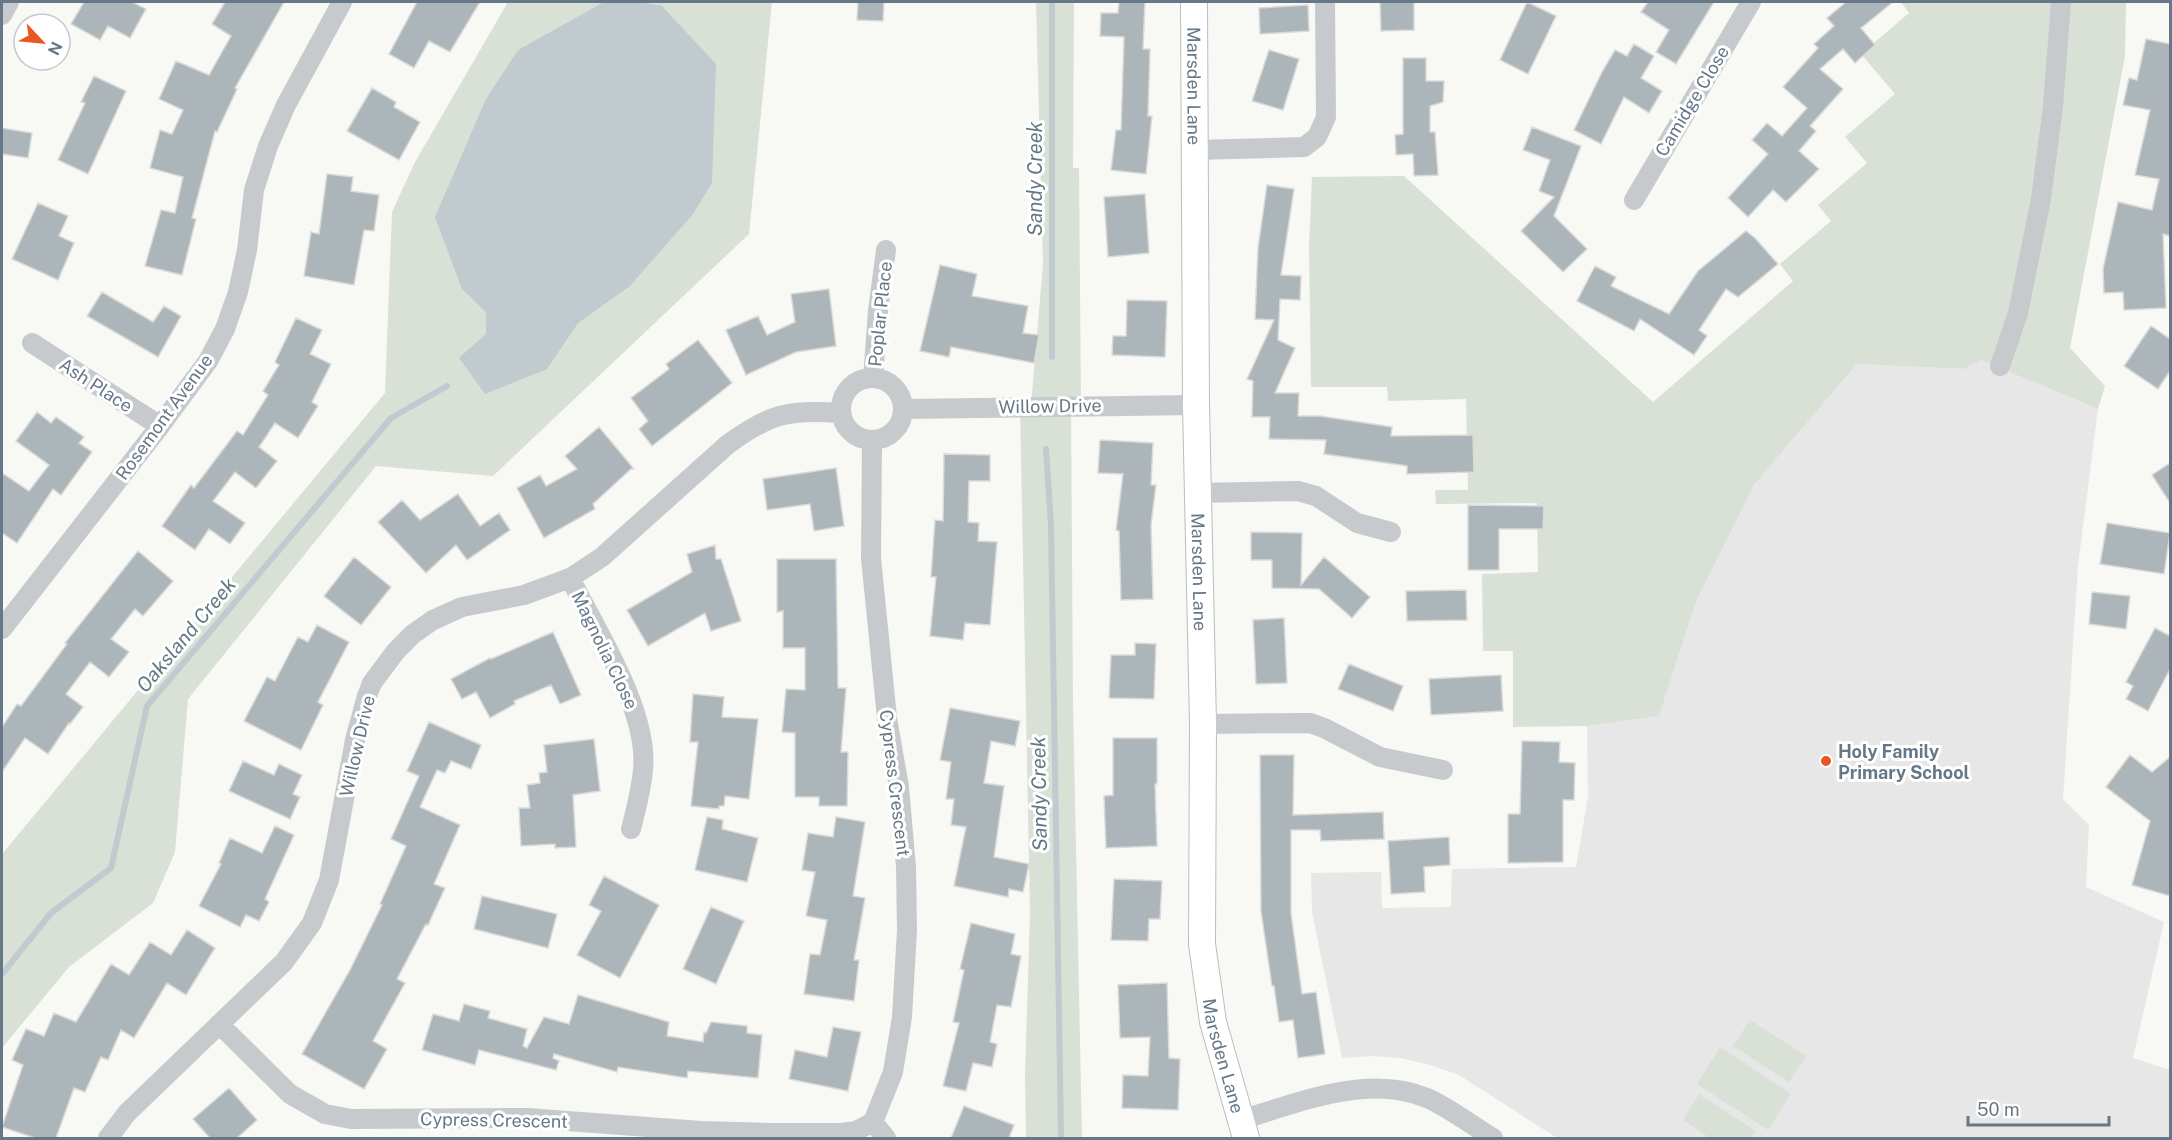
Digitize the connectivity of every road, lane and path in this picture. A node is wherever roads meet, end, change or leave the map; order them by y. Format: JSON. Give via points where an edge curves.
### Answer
{"nodes":[{"id":1,"x":9,"y":2,"type":"edge"},
{"id":2,"x":1194,"y":2,"type":"edge"},
{"id":3,"x":1325,"y":2,"type":"edge"},
{"id":4,"x":1751,"y":2,"type":"edge"},
{"id":5,"x":2061,"y":2,"type":"edge"},
{"id":6,"x":342,"y":5,"type":"edge"},
{"id":7,"x":2,"y":15,"type":"edge"},
{"id":8,"x":1195,"y":150,"type":"junction"},
{"id":9,"x":1634,"y":200,"type":"dead end"},
{"id":10,"x":886,"y":250,"type":"dead end"},
{"id":11,"x":32,"y":343,"type":"dead end"},
{"id":12,"x":2000,"y":366,"type":"dead end"},
{"id":13,"x":873,"y":378,"type":"junction"},
{"id":14,"x":1196,"y":405,"type":"junction"},
{"id":15,"x":903,"y":409,"type":"junction"},
{"id":16,"x":840,"y":413,"type":"junction"},
{"id":17,"x":160,"y":426,"type":"junction"},
{"id":18,"x":872,"y":441,"type":"junction"},
{"id":19,"x":1198,"y":493,"type":"junction"},
{"id":20,"x":1391,"y":532,"type":"dead end"},
{"id":21,"x":570,"y":578,"type":"junction"},
{"id":22,"x":2,"y":629,"type":"edge"},
{"id":23,"x":1203,"y":724,"type":"junction"},
{"id":24,"x":1443,"y":770,"type":"dead end"},
{"id":25,"x":631,"y":829,"type":"dead end"},
{"id":26,"x":219,"y":1024,"type":"junction"},
{"id":27,"x":873,"y":1122,"type":"junction"},
{"id":28,"x":1243,"y":1129,"type":"edge"},
{"id":29,"x":108,"y":1138,"type":"edge"},
{"id":30,"x":886,"y":1138,"type":"edge"},
{"id":31,"x":1493,"y":1138,"type":"edge"}],
"edges":[{"from":1,"to":7,"type":"street"},
{"from":2,"to":8,"type":"main road","name":"Marsden Lane"},
{"from":3,"to":8,"type":"street","via":[[1326,117],[1317,137],[1304,147]]},
{"from":4,"to":9,"type":"street","name":"Camidge Close"},
{"from":5,"to":12,"type":"street","via":[[2041,199],[2018,313]]},
{"from":6,"to":17,"type":"street","name":"Rosemont Avenue","via":[[286,105],[268,146],[254,190],[238,292],[225,329],[208,361]]},
{"from":8,"to":14,"type":"main road","name":"Marsden Lane"},
{"from":10,"to":13,"type":"street","name":"Poplar Place"},
{"from":11,"to":17,"type":"street","name":"Ash Place"},
{"from":13,"to":15,"type":"street","via":[[895,388]]},
{"from":13,"to":16,"type":"street","via":[[849,387]]},
{"from":14,"to":15,"type":"street","name":"Willow Drive"},
{"from":14,"to":19,"type":"main road","name":"Marsden Lane"},
{"from":15,"to":18,"type":"street","via":[[894,431]]},
{"from":16,"to":18,"type":"street","via":[[851,433]]},
{"from":16,"to":21,"type":"street","name":"Willow Drive","via":[[807,410],[769,418],[749,429],[602,557]]},
{"from":17,"to":22,"type":"street","name":"Rosemont Avenue"},
{"from":18,"to":27,"type":"street","name":"Cypress Crescent","via":[[872,558],[887,718],[900,787],[907,930],[902,1017],[893,1072]]},
{"from":19,"to":20,"type":"street","via":[[1308,493],[1357,524]]},
{"from":19,"to":23,"type":"main road","name":"Marsden Lane"},
{"from":21,"to":25,"type":"street","name":"Magnolia Close","via":[[635,708],[644,768]]},
{"from":21,"to":26,"type":"street","name":"Willow Drive","via":[[524,595],[462,607],[433,620],[396,651],[367,696],[329,880],[312,923],[284,962]]},
{"from":23,"to":24,"type":"street","via":[[1310,723],[1380,757]]},
{"from":23,"to":28,"type":"main road","name":"Marsden Lane","via":[[1202,944],[1213,1022]]},
{"from":26,"to":27,"type":"street","name":"Cypress Crescent","via":[[290,1094],[325,1114],[351,1119],[527,1118],[771,1133],[842,1133]]},
{"from":26,"to":29,"type":"street","name":"Willow Drive","via":[[127,1113]]},
{"from":27,"to":30,"type":"street"},
{"from":28,"to":31,"type":"street","via":[[1349,1089],[1390,1087],[1427,1098]]}]}
